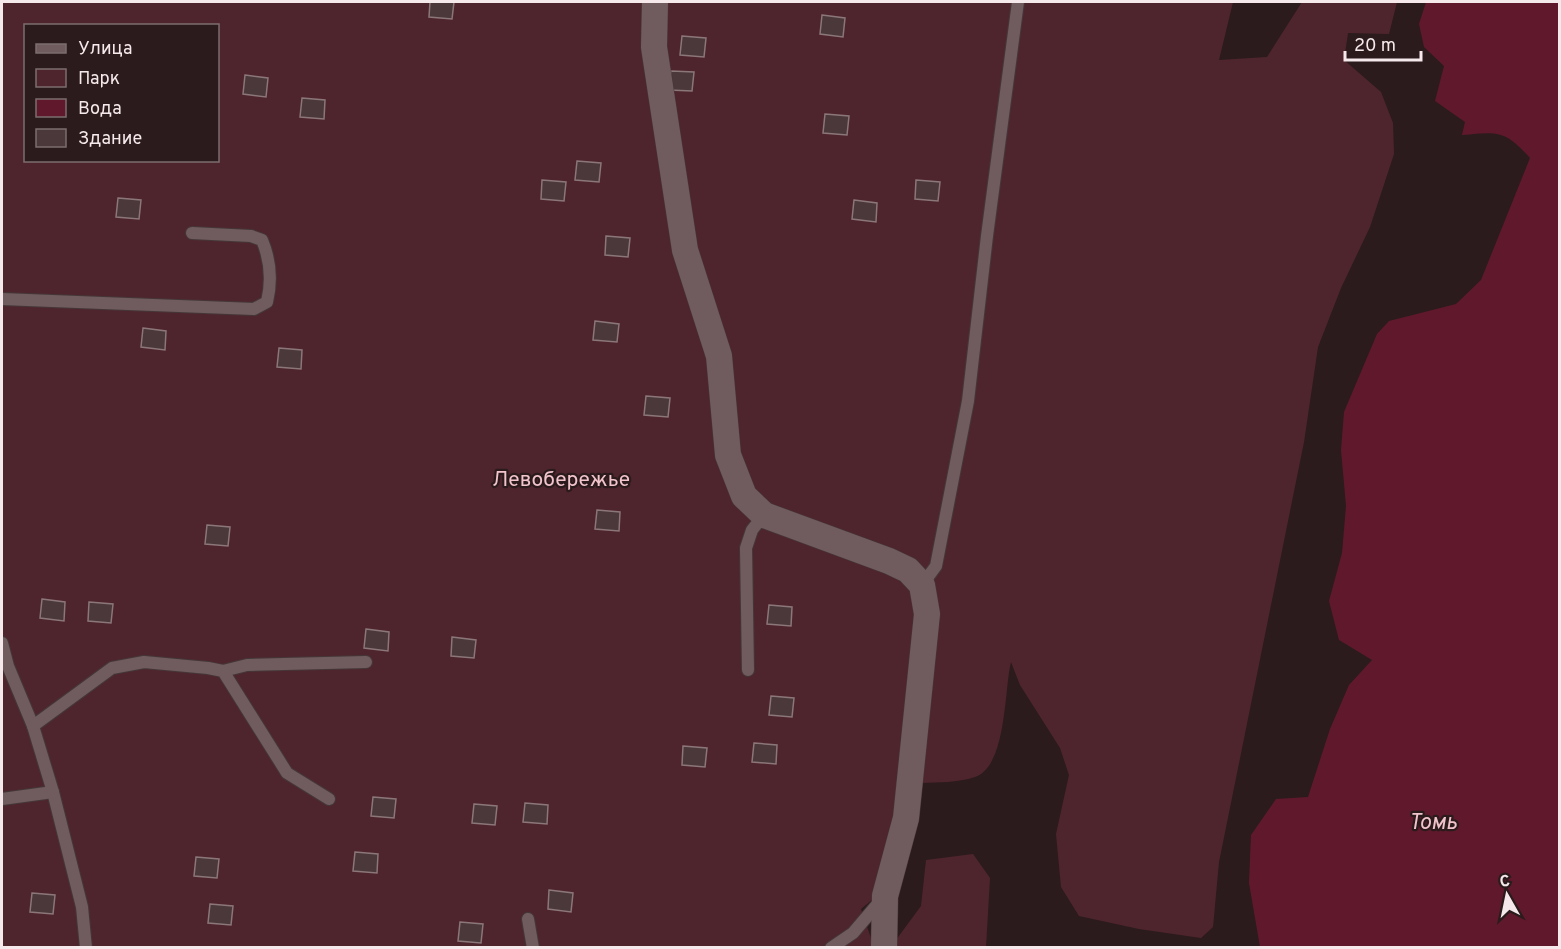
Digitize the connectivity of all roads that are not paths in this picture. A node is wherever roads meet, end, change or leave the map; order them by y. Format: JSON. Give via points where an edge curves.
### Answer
{"nodes":[{"id":1,"x":655,"y":2,"type":"edge"},
{"id":2,"x":1018,"y":2,"type":"edge"},
{"id":3,"x":192,"y":233,"type":"dead end"},
{"id":4,"x":2,"y":299,"type":"edge"},
{"id":5,"x":764,"y":515,"type":"junction"},
{"id":6,"x":922,"y":585,"type":"junction"},
{"id":7,"x":2,"y":643,"type":"edge"},
{"id":8,"x":366,"y":662,"type":"dead end"},
{"id":9,"x":748,"y":670,"type":"dead end"},
{"id":10,"x":223,"y":672,"type":"junction"},
{"id":11,"x":33,"y":726,"type":"junction"},
{"id":12,"x":53,"y":792,"type":"junction"},
{"id":13,"x":2,"y":799,"type":"edge"},
{"id":14,"x":329,"y":799,"type":"dead end"},
{"id":15,"x":885,"y":896,"type":"junction"},
{"id":16,"x":528,"y":919,"type":"dead end"},
{"id":17,"x":86,"y":948,"type":"edge"},
{"id":18,"x":532,"y":948,"type":"edge"},
{"id":19,"x":831,"y":948,"type":"edge"},
{"id":20,"x":884,"y":948,"type":"edge"}],
"edges":[{"from":1,"to":5,"type":"street","via":[[654,47],[685,250],[720,356],[728,455],[744,496]]},
{"from":2,"to":6,"type":"lane","via":[[968,401],[936,566]]},
{"from":3,"to":4,"type":"lane","via":[[262,240],[271,287],[267,302],[254,309]]},
{"from":5,"to":6,"type":"street","via":[[889,561],[909,570]]},
{"from":5,"to":9,"type":"lane","via":[[752,530],[746,548]]},
{"from":6,"to":15,"type":"street","via":[[927,614],[906,818]]},
{"from":7,"to":11,"type":"lane"},
{"from":8,"to":10,"type":"lane","via":[[248,664]]},
{"from":10,"to":11,"type":"lane","via":[[144,662],[112,668]]},
{"from":10,"to":14,"type":"lane","via":[[287,773]]},
{"from":11,"to":12,"type":"lane"},
{"from":12,"to":13,"type":"lane"},
{"from":12,"to":17,"type":"lane","via":[[82,907]]},
{"from":15,"to":19,"type":"lane","via":[[853,933]]},
{"from":15,"to":20,"type":"street"},
{"from":16,"to":18,"type":"lane"}]}
